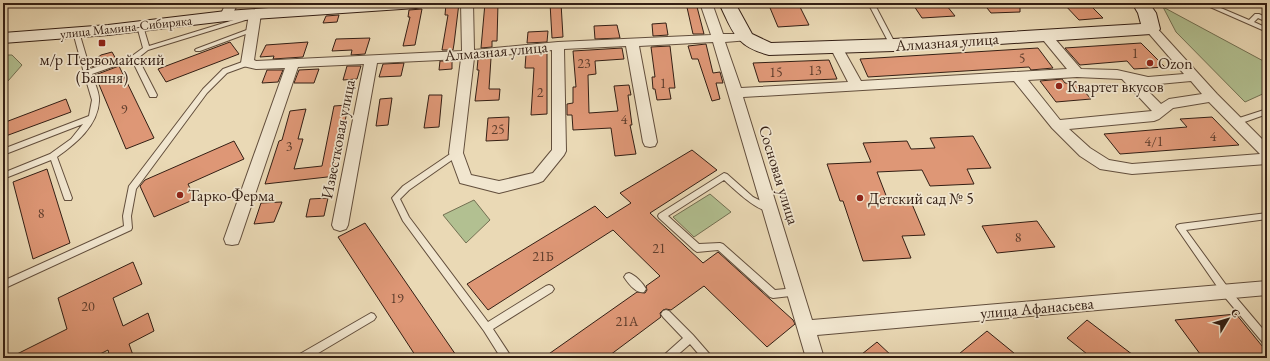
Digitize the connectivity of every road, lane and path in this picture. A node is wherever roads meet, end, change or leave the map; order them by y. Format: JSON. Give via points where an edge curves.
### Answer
{"nodes":[{"id":1,"x":416,"y":3,"type":"edge"},
{"id":2,"x":467,"y":3,"type":"edge"},
{"id":3,"x":706,"y":3,"type":"edge"},
{"id":4,"x":727,"y":3,"type":"edge"},
{"id":5,"x":871,"y":3,"type":"edge"},
{"id":6,"x":1140,"y":3,"type":"edge"},
{"id":7,"x":1204,"y":3,"type":"edge"},
{"id":8,"x":349,"y":5,"type":"edge"},
{"id":9,"x":229,"y":10,"type":"edge"},
{"id":10,"x":254,"y":20,"type":"junction"},
{"id":11,"x":1267,"y":20,"type":"edge"},
{"id":12,"x":1250,"y":23,"type":"junction"},
{"id":13,"x":140,"y":26,"type":"junction"},
{"id":14,"x":1151,"y":28,"type":"junction"},
{"id":15,"x":1267,"y":30,"type":"edge"},
{"id":16,"x":76,"y":32,"type":"junction"},
{"id":17,"x":1045,"y":35,"type":"junction"},
{"id":18,"x":718,"y":37,"type":"junction"},
{"id":19,"x":745,"y":37,"type":"junction"},
{"id":20,"x":3,"y":38,"type":"edge"},
{"id":21,"x":632,"y":43,"type":"junction"},
{"id":22,"x":893,"y":45,"type":"junction"},
{"id":23,"x":558,"y":46,"type":"junction"},
{"id":24,"x":836,"y":47,"type":"junction"},
{"id":25,"x":146,"y":49,"type":"junction"},
{"id":26,"x":198,"y":50,"type":"dead end"},
{"id":27,"x":468,"y":55,"type":"junction"},
{"id":28,"x":134,"y":56,"type":"junction"},
{"id":29,"x":371,"y":60,"type":"junction"},
{"id":30,"x":247,"y":63,"type":"junction"},
{"id":31,"x":293,"y":64,"type":"junction"},
{"id":32,"x":87,"y":73,"type":"junction"},
{"id":33,"x":1077,"y":73,"type":"junction"},
{"id":34,"x":1126,"y":76,"type":"junction"},
{"id":35,"x":1018,"y":77,"type":"junction"},
{"id":36,"x":1194,"y":77,"type":"junction"},
{"id":37,"x":857,"y":86,"type":"junction"},
{"id":38,"x":736,"y":93,"type":"junction"},
{"id":39,"x":153,"y":95,"type":"dead end"},
{"id":40,"x":1212,"y":97,"type":"junction"},
{"id":41,"x":1160,"y":111,"type":"junction"},
{"id":42,"x":1267,"y":111,"type":"edge"},
{"id":43,"x":92,"y":116,"type":"junction"},
{"id":44,"x":1236,"y":122,"type":"junction"},
{"id":45,"x":1057,"y":126,"type":"junction"},
{"id":46,"x":650,"y":142,"type":"dead end"},
{"id":47,"x":3,"y":152,"type":"edge"},
{"id":48,"x":456,"y":153,"type":"junction"},
{"id":49,"x":1267,"y":154,"type":"edge"},
{"id":50,"x":53,"y":156,"type":"junction"},
{"id":51,"x":1267,"y":159,"type":"edge"},
{"id":52,"x":3,"y":176,"type":"edge"},
{"id":53,"x":68,"y":198,"type":"dead end"},
{"id":54,"x":771,"y":209,"type":"junction"},
{"id":55,"x":1267,"y":216,"type":"edge"},
{"id":56,"x":340,"y":225,"type":"dead end"},
{"id":57,"x":232,"y":239,"type":"dead end"},
{"id":58,"x":629,"y":277,"type":"dead end"},
{"id":59,"x":3,"y":285,"type":"edge"},
{"id":60,"x":1267,"y":288,"type":"edge"},
{"id":61,"x":549,"y":289,"type":"dead end"},
{"id":62,"x":641,"y":289,"type":"dead end"},
{"id":63,"x":796,"y":292,"type":"junction"},
{"id":64,"x":1226,"y":292,"type":"junction"},
{"id":65,"x":666,"y":314,"type":"dead end"},
{"id":66,"x":371,"y":317,"type":"dead end"},
{"id":67,"x":487,"y":328,"type":"junction"},
{"id":68,"x":807,"y":328,"type":"junction"},
{"id":69,"x":690,"y":338,"type":"junction"},
{"id":70,"x":1267,"y":341,"type":"edge"},
{"id":71,"x":301,"y":358,"type":"edge"},
{"id":72,"x":507,"y":358,"type":"edge"},
{"id":73,"x":667,"y":358,"type":"edge"},
{"id":74,"x":708,"y":358,"type":"edge"},
{"id":75,"x":815,"y":358,"type":"edge"}],
"edges":[{"from":1,"to":8,"type":"street","name":"улица Мамина-Сибиряка"},
{"from":2,"to":27,"type":"street"},
{"from":3,"to":18,"type":"street","name":"Сосновая улица"},
{"from":4,"to":19,"type":"street"},
{"from":5,"to":22,"type":"lane"},
{"from":6,"to":14,"type":"street","via":[[1147,13]]},
{"from":7,"to":12,"type":"lane"},
{"from":8,"to":10,"type":"street","name":"улица Мамина-Сибиряка"},
{"from":9,"to":10,"type":"street","name":"улица Мамина-Сибиряка"},
{"from":9,"to":13,"type":"street","name":"улица Мамина-Сибиряка"},
{"from":10,"to":25,"type":"lane"},
{"from":10,"to":26,"type":"lane"},
{"from":10,"to":30,"type":"street"},
{"from":11,"to":12,"type":"lane","via":[[1257,15]]},
{"from":12,"to":15,"type":"lane"},
{"from":13,"to":16,"type":"street","name":"улица Мамина-Сибиряка"},
{"from":13,"to":25,"type":"lane"},
{"from":14,"to":17,"type":"street","name":"Алмазная улица"},
{"from":14,"to":36,"type":"street"},
{"from":16,"to":20,"type":"street","name":"улица Мамина-Сибиряка"},
{"from":16,"to":32,"type":"lane"},
{"from":17,"to":22,"type":"street","name":"Алмазная улица"},
{"from":17,"to":33,"type":"street"},
{"from":18,"to":19,"type":"street","name":"Алмазная улица"},
{"from":18,"to":21,"type":"street","name":"Алмазная улица"},
{"from":18,"to":38,"type":"street","name":"Сосновая улица"},
{"from":19,"to":24,"type":"street","name":"Алмазная улица","via":[[770,49]]},
{"from":21,"to":23,"type":"street","name":"Алмазная улица"},
{"from":21,"to":46,"type":"street"},
{"from":22,"to":24,"type":"street","name":"Алмазная улица"},
{"from":23,"to":27,"type":"street","name":"Алмазная улица"},
{"from":23,"to":48,"type":"street","via":[[559,151],[538,177],[499,188],[465,179]]},
{"from":24,"to":37,"type":"street"},
{"from":25,"to":28,"type":"lane"},
{"from":27,"to":29,"type":"street","name":"Алмазная улица"},
{"from":27,"to":48,"type":"street"},
{"from":28,"to":32,"type":"lane"},
{"from":28,"to":39,"type":"lane"},
{"from":29,"to":31,"type":"street","name":"Алмазная улица"},
{"from":29,"to":56,"type":"street","name":"Известковая улица"},
{"from":30,"to":31,"type":"street","name":"Алмазная улица"},
{"from":30,"to":59,"type":"lane","via":[[225,71],[205,91],[132,188],[127,216],[128,228]]},
{"from":31,"to":57,"type":"street"},
{"from":32,"to":43,"type":"lane","via":[[96,100]]},
{"from":33,"to":34,"type":"street"},
{"from":33,"to":35,"type":"street"},
{"from":34,"to":36,"type":"street","via":[[1148,81]]},
{"from":34,"to":41,"type":"street"},
{"from":35,"to":37,"type":"street"},
{"from":35,"to":45,"type":"street"},
{"from":36,"to":40,"type":"street"},
{"from":37,"to":38,"type":"street"},
{"from":38,"to":54,"type":"street","name":"Сосновая улица"},
{"from":40,"to":41,"type":"street","via":[[1170,104]]},
{"from":40,"to":44,"type":"street"},
{"from":41,"to":45,"type":"street","via":[[1154,116]]},
{"from":42,"to":44,"type":"lane"},
{"from":43,"to":47,"type":"lane"},
{"from":43,"to":50,"type":"lane","via":[[74,141]]},
{"from":44,"to":49,"type":"street"},
{"from":45,"to":51,"type":"street","via":[[1085,152],[1106,166],[1132,169]]},
{"from":48,"to":67,"type":"lane","via":[[396,198],[406,219]]},
{"from":50,"to":52,"type":"lane"},
{"from":50,"to":53,"type":"lane"},
{"from":54,"to":63,"type":"street","name":"Сосновая улица"},
{"from":54,"to":63,"type":"lane","via":[[750,199],[724,176],[662,216],[696,248],[720,246],[773,294]]},
{"from":55,"to":64,"type":"lane","via":[[1180,227]]},
{"from":58,"to":62,"type":"lane"},
{"from":60,"to":64,"type":"street","name":"улица Афанасьева"},
{"from":61,"to":67,"type":"lane"},
{"from":63,"to":68,"type":"street","name":"Сосновая улица"},
{"from":64,"to":68,"type":"street","name":"улица Афанасьева"},
{"from":64,"to":70,"type":"lane"},
{"from":65,"to":69,"type":"lane"},
{"from":66,"to":71,"type":"lane"},
{"from":67,"to":72,"type":"lane"},
{"from":68,"to":75,"type":"street","name":"Сосновая улица"},
{"from":69,"to":73,"type":"lane"},
{"from":69,"to":74,"type":"lane"}]}
